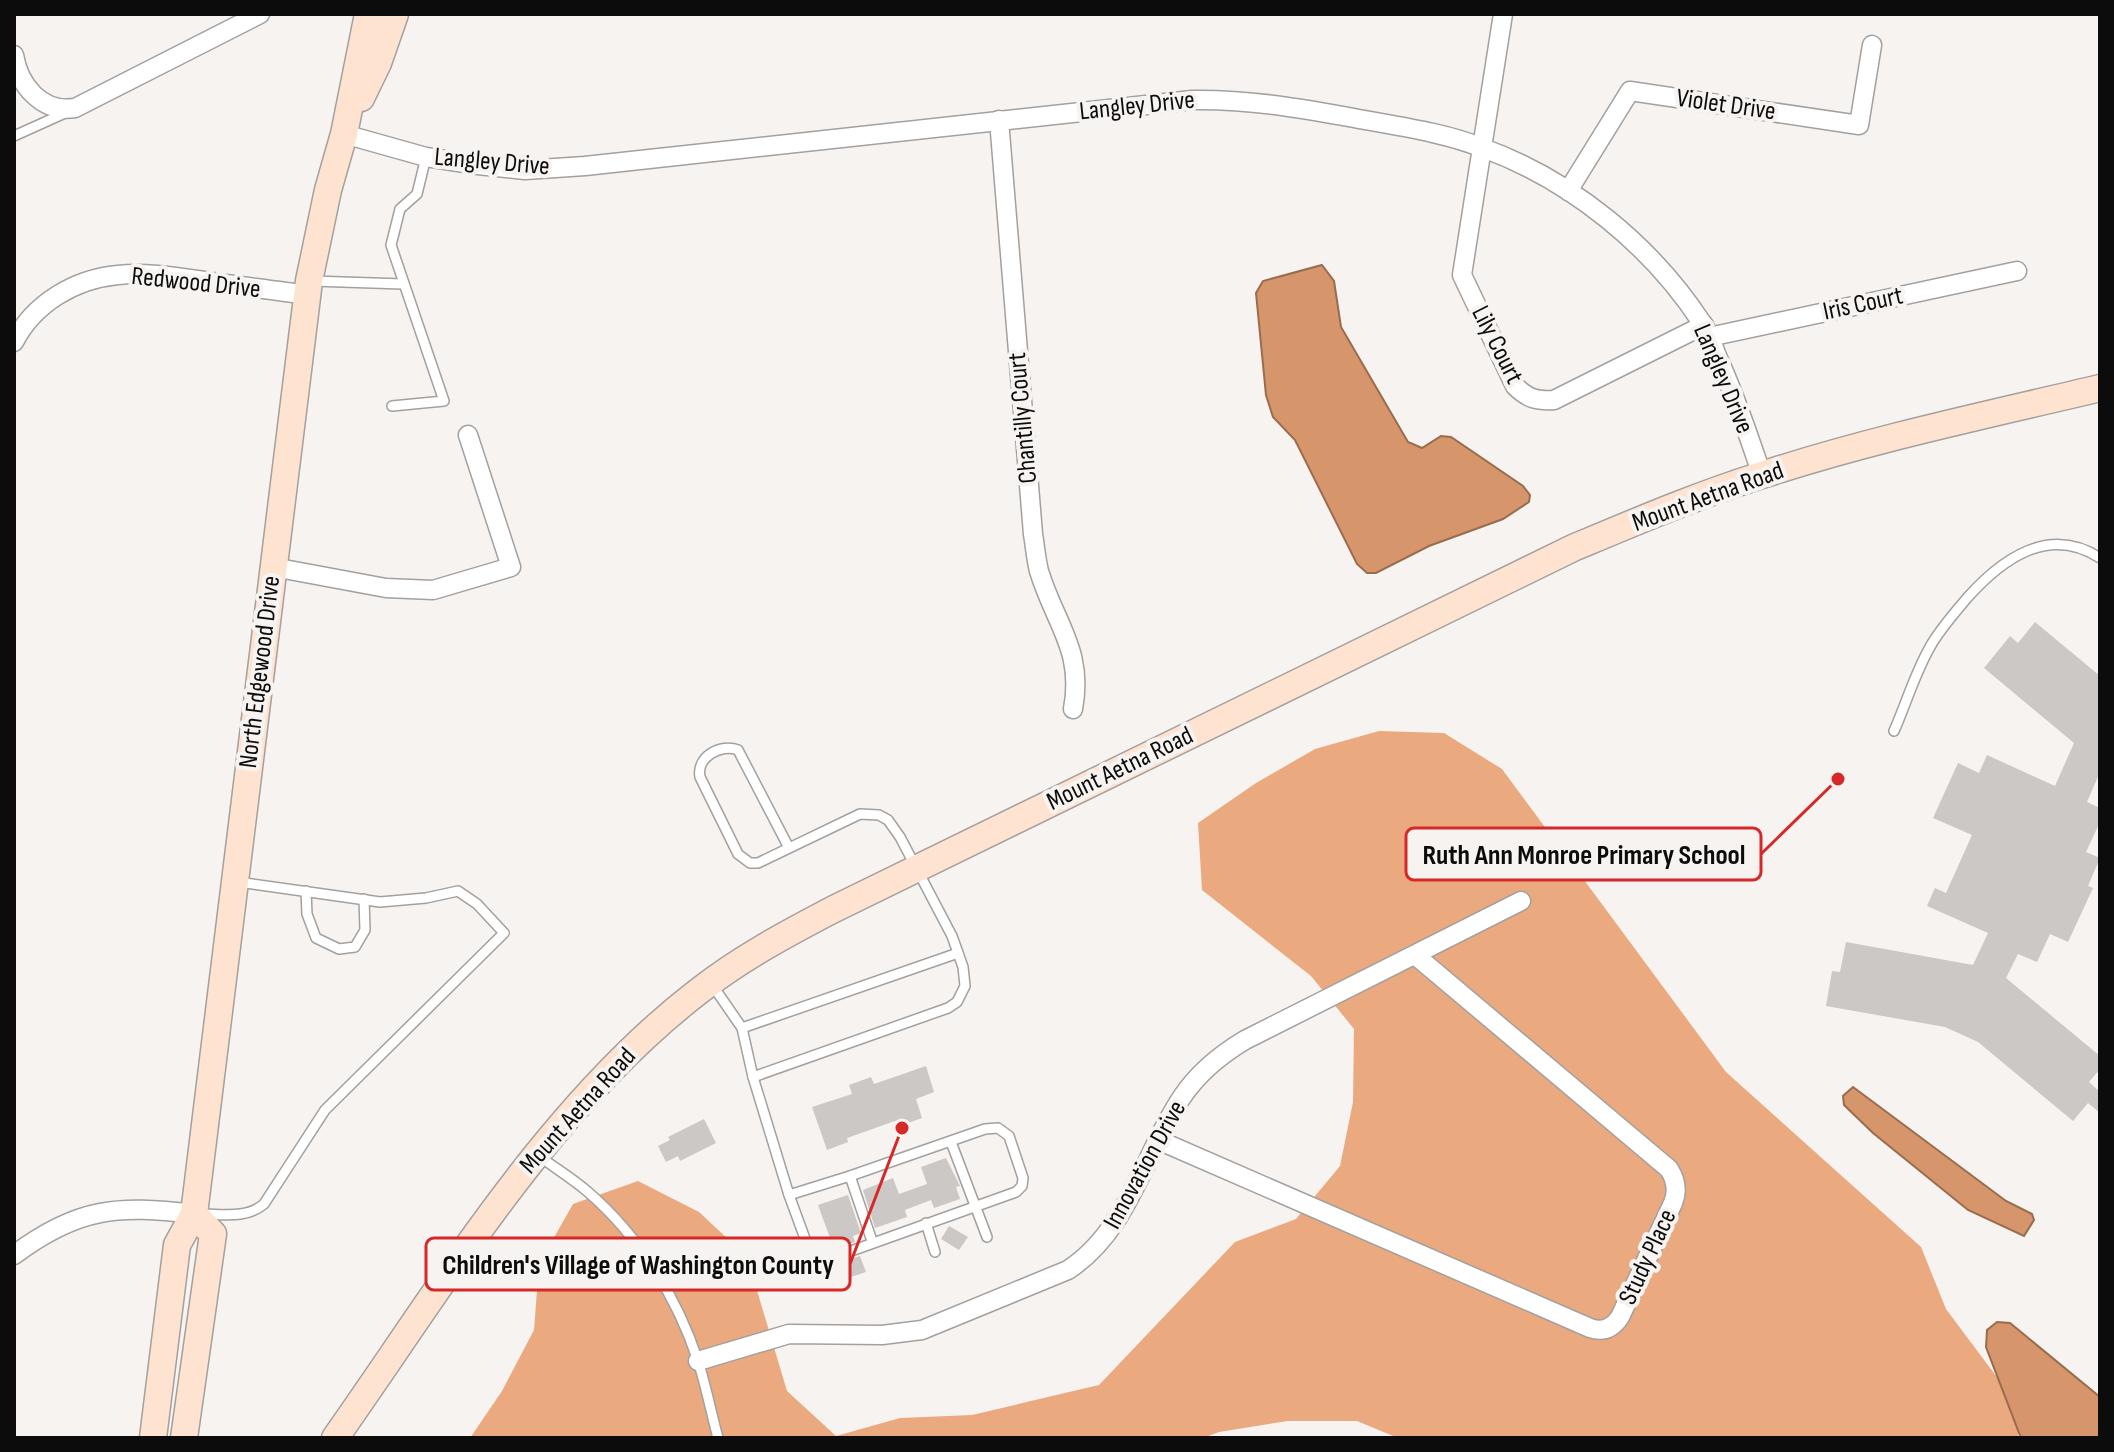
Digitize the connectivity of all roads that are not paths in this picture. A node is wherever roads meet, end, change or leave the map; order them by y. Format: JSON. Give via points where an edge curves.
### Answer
{"nodes":[{"id":1,"x":260,"y":14,"type":"edge"},
{"id":2,"x":368,"y":14,"type":"edge"},
{"id":3,"x":395,"y":14,"type":"edge"},
{"id":4,"x":1503,"y":14,"type":"edge"},
{"id":5,"x":1872,"y":45,"type":"dead end"},
{"id":6,"x":15,"y":66,"type":"edge"},
{"id":7,"x":75,"y":108,"type":"junction"},
{"id":8,"x":999,"y":120,"type":"junction"},
{"id":9,"x":344,"y":134,"type":"junction"},
{"id":10,"x":14,"y":136,"type":"edge"},
{"id":11,"x":1482,"y":147,"type":"junction"},
{"id":12,"x":426,"y":157,"type":"junction"},
{"id":13,"x":1568,"y":191,"type":"junction"},
{"id":14,"x":2017,"y":271,"type":"dead end"},
{"id":15,"x":403,"y":284,"type":"junction"},
{"id":16,"x":308,"y":288,"type":"junction"},
{"id":17,"x":1706,"y":331,"type":"junction"},
{"id":18,"x":14,"y":342,"type":"edge"},
{"id":19,"x":2100,"y":388,"type":"edge"},
{"id":20,"x":392,"y":406,"type":"dead end"},
{"id":21,"x":468,"y":435,"type":"dead end"},
{"id":22,"x":1762,"y":475,"type":"junction"},
{"id":23,"x":2100,"y":558,"type":"edge"},
{"id":24,"x":273,"y":567,"type":"junction"},
{"id":25,"x":1073,"y":709,"type":"dead end"},
{"id":26,"x":1894,"y":731,"type":"dead end"},
{"id":27,"x":789,"y":848,"type":"junction"},
{"id":28,"x":917,"y":869,"type":"junction"},
{"id":29,"x":234,"y":881,"type":"junction"},
{"id":30,"x":306,"y":891,"type":"junction"},
{"id":31,"x":364,"y":899,"type":"junction"},
{"id":32,"x":1521,"y":901,"type":"dead end"},
{"id":33,"x":958,"y":953,"type":"junction"},
{"id":34,"x":1415,"y":955,"type":"junction"},
{"id":35,"x":710,"y":982,"type":"junction"},
{"id":36,"x":742,"y":1028,"type":"junction"},
{"id":37,"x":753,"y":1077,"type":"junction"},
{"id":38,"x":1158,"y":1140,"type":"junction"},
{"id":39,"x":951,"y":1142,"type":"junction"},
{"id":40,"x":537,"y":1154,"type":"junction"},
{"id":41,"x":850,"y":1176,"type":"junction"},
{"id":42,"x":789,"y":1195,"type":"junction"},
{"id":43,"x":975,"y":1205,"type":"junction"},
{"id":44,"x":194,"y":1214,"type":"junction"},
{"id":45,"x":926,"y":1223,"type":"junction"},
{"id":46,"x":987,"y":1237,"type":"dead end"},
{"id":47,"x":872,"y":1241,"type":"junction"},
{"id":48,"x":935,"y":1252,"type":"dead end"},
{"id":49,"x":14,"y":1255,"type":"edge"},
{"id":50,"x":698,"y":1361,"type":"junction"},
{"id":51,"x":153,"y":1438,"type":"edge"},
{"id":52,"x":184,"y":1438,"type":"edge"},
{"id":53,"x":335,"y":1438,"type":"edge"},
{"id":54,"x":718,"y":1438,"type":"edge"}],
"edges":[{"from":1,"to":7,"type":"street"},
{"from":2,"to":9,"type":"street","name":"North Edgewood Drive"},
{"from":3,"to":9,"type":"street","name":"North Edgewood Drive"},
{"from":4,"to":11,"type":"street"},
{"from":5,"to":13,"type":"street","name":"Violet Drive","via":[[1859,125],[1630,91]]},
{"from":6,"to":7,"type":"street","via":[[38,99],[64,110]]},
{"from":7,"to":10,"type":"lane"},
{"from":8,"to":11,"type":"street","name":"Langley Drive","via":[[1237,99]]},
{"from":8,"to":12,"type":"street","name":"Langley Drive","via":[[525,170]]},
{"from":8,"to":25,"type":"street","name":"Chantilly Court","via":[[1033,534],[1039,570],[1076,664]]},
{"from":9,"to":12,"type":"street","name":"Langley Drive"},
{"from":9,"to":16,"type":"street","name":"North Edgewood Drive"},
{"from":11,"to":13,"type":"street","name":"Langley Drive"},
{"from":11,"to":17,"type":"street","name":"Lily Court","via":[[1462,275],[1515,386],[1525,396],[1554,400]]},
{"from":12,"to":15,"type":"lane","via":[[417,194],[400,209],[391,245]]},
{"from":13,"to":17,"type":"street","name":"Langley Drive","via":[[1648,257]]},
{"from":14,"to":17,"type":"street","name":"Iris Court"},
{"from":15,"to":16,"type":"lane"},
{"from":15,"to":20,"type":"lane","via":[[444,401]]},
{"from":16,"to":18,"type":"street","name":"Redwood Drive","via":[[117,275],[60,293],[39,307]]},
{"from":16,"to":24,"type":"street","name":"North Edgewood Drive"},
{"from":17,"to":22,"type":"street","name":"Langley Drive"},
{"from":19,"to":22,"type":"street","name":"Mount Aetna Road"},
{"from":21,"to":24,"type":"street","via":[[511,567],[433,590],[386,588]]},
{"from":22,"to":28,"type":"street","name":"Mount Aetna Road","via":[[1573,548]]},
{"from":23,"to":26,"type":"lane","via":[[2073,547],[2049,546],[2001,564],[1946,622],[1929,648]]},
{"from":24,"to":29,"type":"street","name":"North Edgewood Drive"},
{"from":27,"to":27,"type":"lane","via":[[758,863],[743,860],[700,777],[705,758],[724,748],[738,750]]},
{"from":27,"to":28,"type":"lane","via":[[870,812],[894,828]]},
{"from":28,"to":33,"type":"lane"},
{"from":28,"to":35,"type":"street","name":"Mount Aetna Road","via":[[799,928]]},
{"from":29,"to":30,"type":"lane"},
{"from":29,"to":44,"type":"street","name":"North Edgewood Drive"},
{"from":30,"to":31,"type":"lane"},
{"from":30,"to":31,"type":"lane","via":[[316,938],[339,949],[355,947],[365,930]]},
{"from":31,"to":44,"type":"lane","via":[[380,902],[458,891],[504,933],[325,1110],[264,1204],[242,1214]]},
{"from":32,"to":34,"type":"street","name":"Innovation Drive"},
{"from":33,"to":36,"type":"lane"},
{"from":33,"to":37,"type":"lane","via":[[965,986],[948,1008]]},
{"from":34,"to":38,"type":"street","name":"Innovation Drive","via":[[1221,1056],[1182,1097]]},
{"from":34,"to":38,"type":"street","name":"Study Place","via":[[1672,1174],[1674,1201],[1612,1326],[1590,1328]]},
{"from":35,"to":36,"type":"lane"},
{"from":35,"to":40,"type":"street","name":"Mount Aetna Road","via":[[610,1070]]},
{"from":36,"to":37,"type":"lane"},
{"from":37,"to":42,"type":"lane"},
{"from":38,"to":50,"type":"street","name":"Innovation Drive","via":[[1111,1230],[1087,1256],[1058,1275],[922,1330],[789,1334]]},
{"from":39,"to":41,"type":"lane"},
{"from":39,"to":43,"type":"lane"},
{"from":39,"to":43,"type":"lane","via":[[992,1128],[1009,1136],[1024,1182],[1016,1192]]},
{"from":40,"to":50,"type":"lane","via":[[588,1192],[629,1234],[676,1307]]},
{"from":40,"to":53,"type":"street","name":"Mount Aetna Road"},
{"from":41,"to":42,"type":"lane"},
{"from":41,"to":47,"type":"lane"},
{"from":42,"to":47,"type":"lane","via":[[817,1259]]},
{"from":43,"to":45,"type":"lane"},
{"from":43,"to":46,"type":"lane"},
{"from":44,"to":49,"type":"street","via":[[108,1210],[43,1234]]},
{"from":44,"to":51,"type":"street","name":"North Edgewood Drive","via":[[177,1245]]},
{"from":44,"to":52,"type":"street","via":[[213,1234]]},
{"from":45,"to":47,"type":"lane"},
{"from":45,"to":48,"type":"lane"},
{"from":50,"to":54,"type":"lane"}]}
